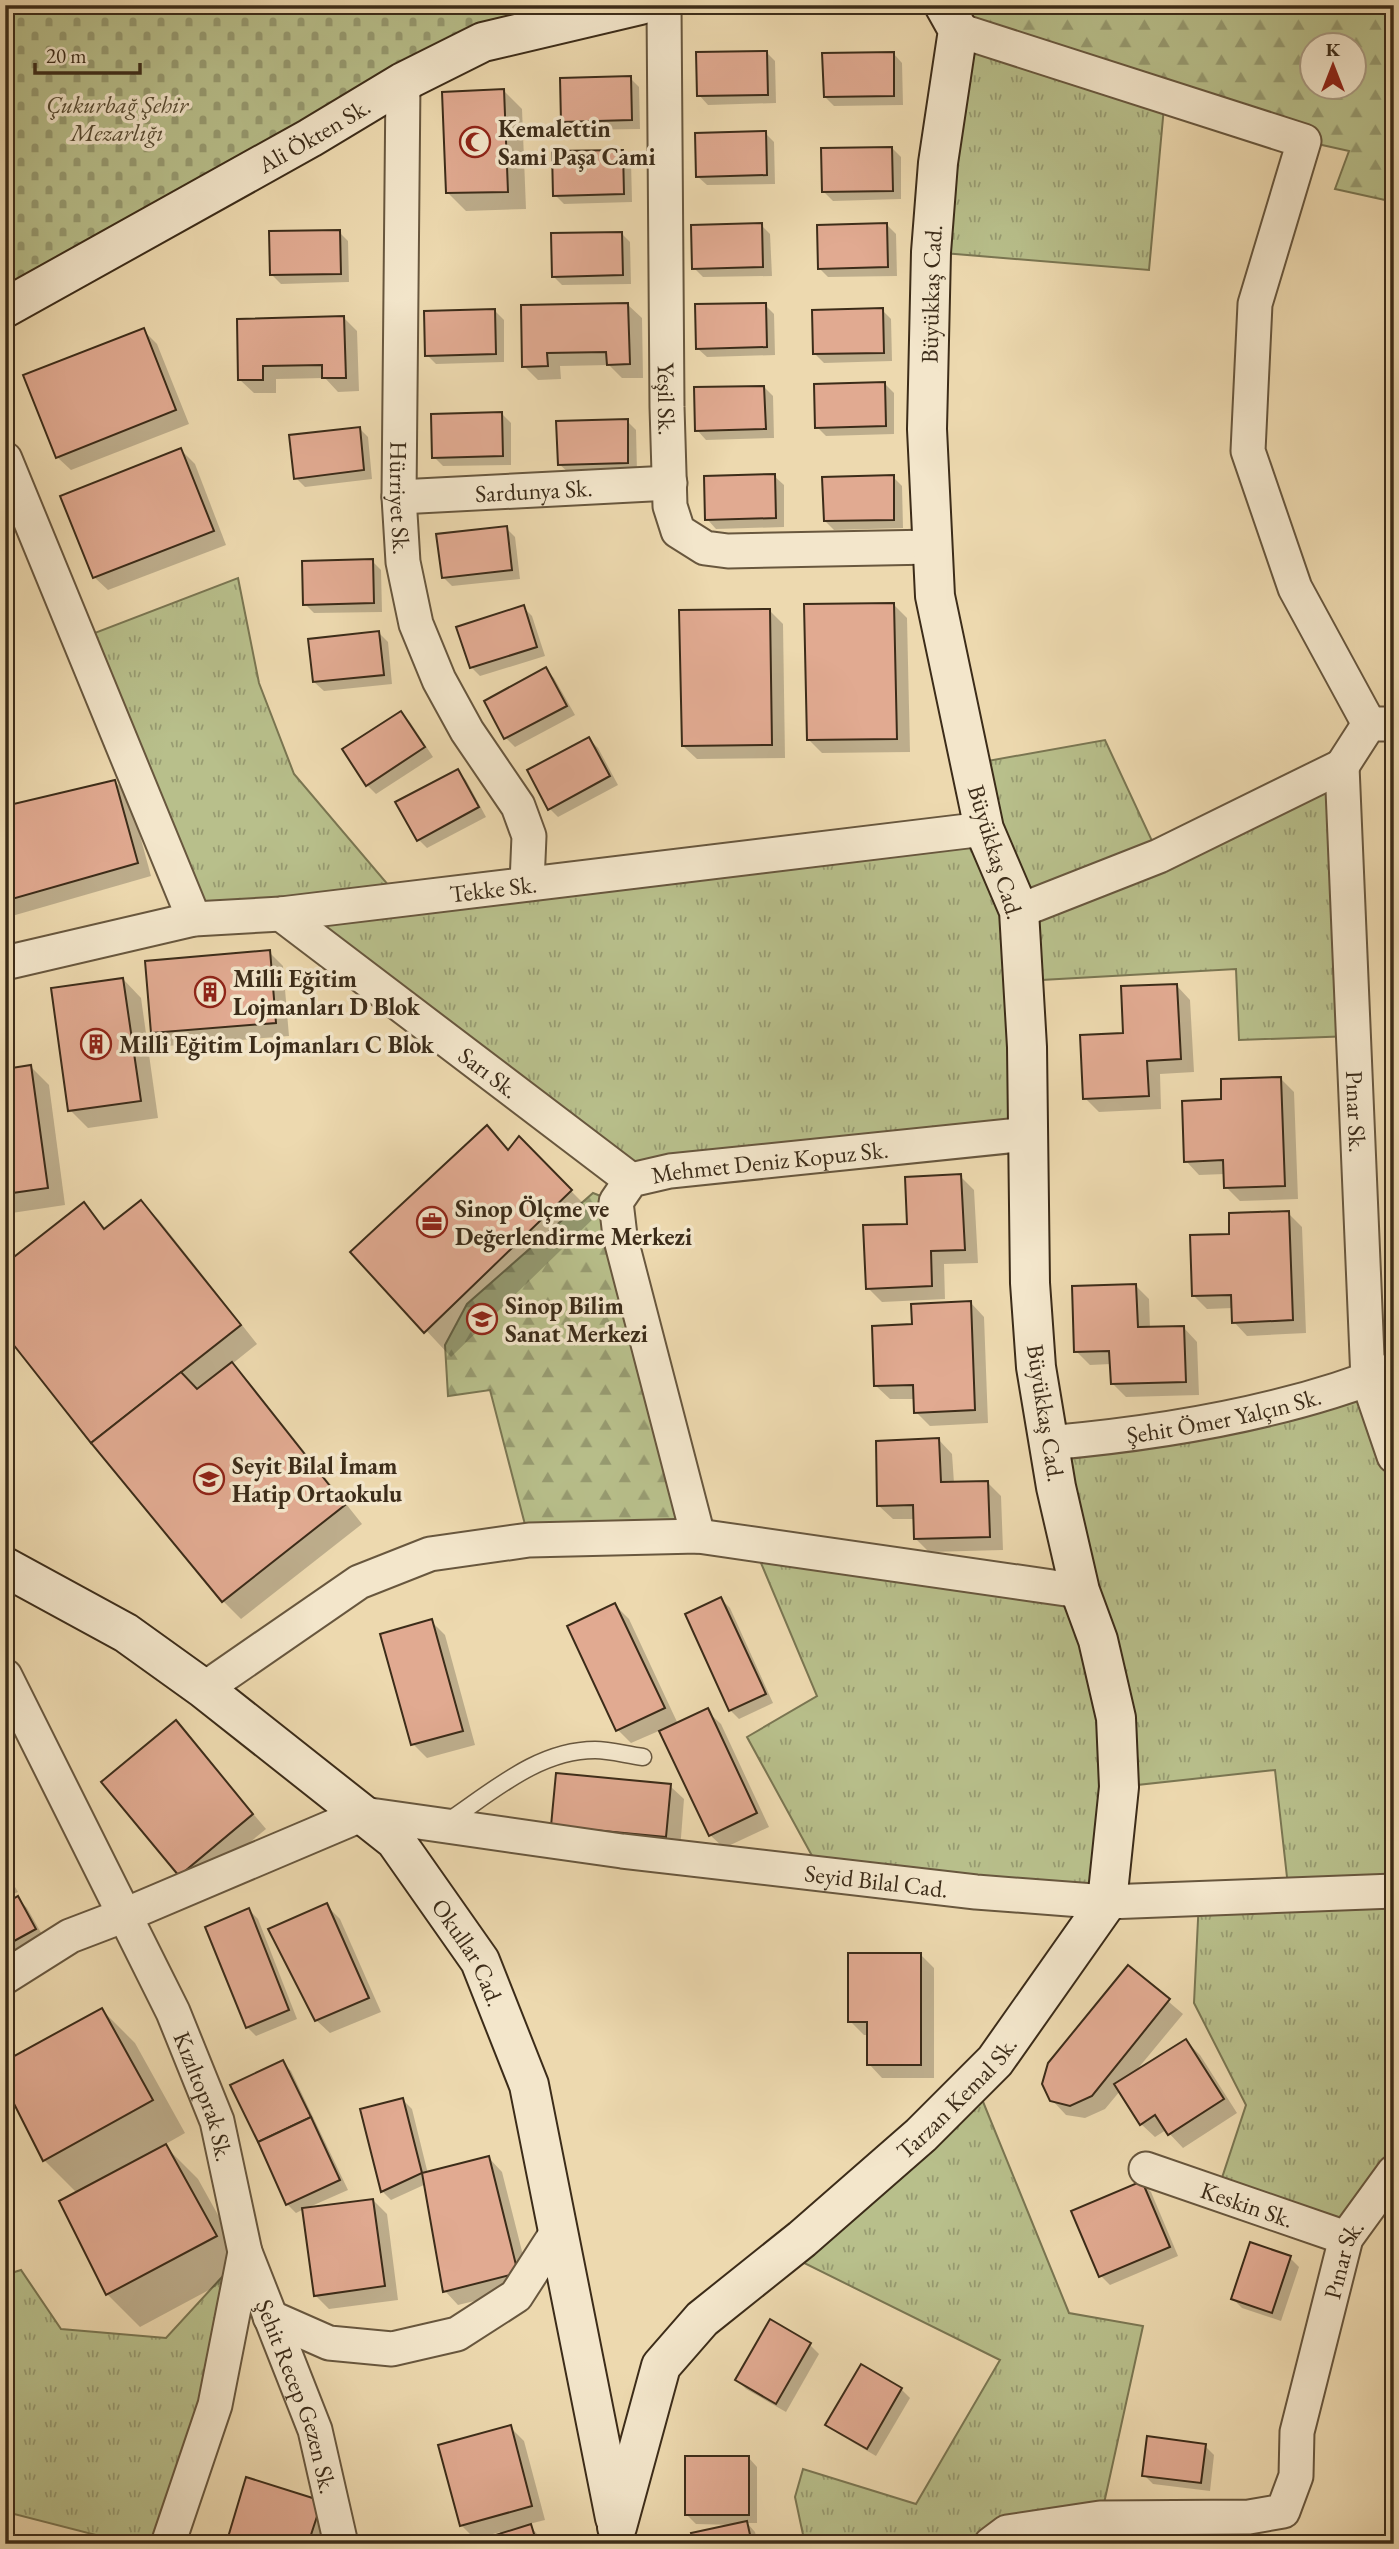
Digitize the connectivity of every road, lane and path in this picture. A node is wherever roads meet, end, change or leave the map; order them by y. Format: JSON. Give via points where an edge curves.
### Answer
{"nodes":[{"id":1,"x":640,"y":5,"type":"edge"},
{"id":2,"x":664,"y":5,"type":"edge"},
{"id":3,"x":951,"y":18,"type":"edge"},
{"id":4,"x":403,"y":82,"type":"junction"},
{"id":5,"x":5,"y":308,"type":"edge"},
{"id":6,"x":5,"y":458,"type":"edge"},
{"id":7,"x":670,"y":483,"type":"junction"},
{"id":8,"x":399,"y":497,"type":"junction"},
{"id":9,"x":933,"y":547,"type":"junction"},
{"id":10,"x":1381,"y":724,"type":"edge"},
{"id":11,"x":1342,"y":766,"type":"junction"},
{"id":12,"x":984,"y":829,"type":"junction"},
{"id":13,"x":527,"y":883,"type":"junction"},
{"id":14,"x":1019,"y":911,"type":"junction"},
{"id":15,"x":281,"y":914,"type":"junction"},
{"id":16,"x":194,"y":919,"type":"junction"},
{"id":17,"x":5,"y":963,"type":"edge"},
{"id":18,"x":1028,"y":1134,"type":"junction"},
{"id":19,"x":631,"y":1180,"type":"junction"},
{"id":20,"x":1381,"y":1375,"type":"edge"},
{"id":21,"x":1049,"y":1443,"type":"junction"},
{"id":22,"x":1394,"y":1456,"type":"edge"},
{"id":23,"x":698,"y":1536,"type":"junction"},
{"id":24,"x":5,"y":1567,"type":"edge"},
{"id":25,"x":1080,"y":1591,"type":"junction"},
{"id":26,"x":5,"y":1676,"type":"edge"},
{"id":27,"x":204,"y":1689,"type":"junction"},
{"id":28,"x":643,"y":1757,"type":"dead end"},
{"id":29,"x":363,"y":1814,"type":"junction"},
{"id":30,"x":442,"y":1826,"type":"junction"},
{"id":31,"x":1394,"y":1891,"type":"edge"},
{"id":32,"x":1107,"y":1902,"type":"junction"},
{"id":33,"x":125,"y":1915,"type":"junction"},
{"id":34,"x":5,"y":1977,"type":"edge"},
{"id":35,"x":1146,"y":2169,"type":"dead end"},
{"id":36,"x":1394,"y":2172,"type":"edge"},
{"id":37,"x":558,"y":2231,"type":"junction"},
{"id":38,"x":1346,"y":2238,"type":"junction"},
{"id":39,"x":245,"y":2252,"type":"junction"},
{"id":40,"x":270,"y":2317,"type":"junction"},
{"id":41,"x":619,"y":2535,"type":"edge"},
{"id":42,"x":168,"y":2544,"type":"edge"},
{"id":43,"x":341,"y":2544,"type":"edge"},
{"id":44,"x":991,"y":2544,"type":"edge"}],
"edges":[{"from":1,"to":4,"type":"street","name":"Ali Ökten Sk.","via":[[483,42]]},
{"from":2,"to":7,"type":"street","name":"Yeşil Sk."},
{"from":3,"to":9,"type":"street","name":"Büyükkaş Cad.","via":[[931,252],[927,429]]},
{"from":3,"to":10,"type":"street","via":[[1304,141],[1255,303],[1248,450],[1295,588]]},
{"from":4,"to":5,"type":"street","name":"Ali Ökten Sk."},
{"from":4,"to":8,"type":"street","name":"Hürriyet Sk."},
{"from":6,"to":16,"type":"street"},
{"from":7,"to":8,"type":"street","name":"Sardunya Sk."},
{"from":7,"to":9,"type":"street","name":"Yeşil Sk.","via":[[670,506],[678,531],[705,548]]},
{"from":8,"to":13,"type":"street","name":"Hürriyet Sk.","via":[[403,562],[416,624],[467,731],[519,806],[528,836]]},
{"from":9,"to":12,"type":"street","name":"Büyükkaş Cad.","via":[[935,596]]},
{"from":10,"to":11,"type":"street"},
{"from":11,"to":14,"type":"street","via":[[1159,856]]},
{"from":11,"to":20,"type":"street","name":"Pınar Sk."},
{"from":12,"to":13,"type":"street","name":"Tekke Sk."},
{"from":12,"to":14,"type":"street","name":"Büyükkaş Cad."},
{"from":13,"to":15,"type":"street","name":"Tekke Sk."},
{"from":14,"to":18,"type":"street","name":"Büyükkaş Cad."},
{"from":15,"to":16,"type":"street","name":"Tekke Sk."},
{"from":15,"to":19,"type":"street","name":"Sarı Sk."},
{"from":16,"to":17,"type":"street","name":"Tekke Sk."},
{"from":18,"to":19,"type":"street","name":"Mehmet Deniz Kopuz Sk.","via":[[670,1171]]},
{"from":18,"to":21,"type":"street","name":"Büyükkaş Cad.","via":[[1030,1283],[1036,1367]]},
{"from":19,"to":23,"type":"street","name":"Mehmet Deniz Kopuz Sk.","via":[[616,1202],[620,1236]]},
{"from":20,"to":21,"type":"street","name":"Şehit Ömer Yalçın Sk.","via":[[1258,1411],[1127,1436]]},
{"from":20,"to":22,"type":"street","name":"Pınar Sk."},
{"from":21,"to":25,"type":"street","name":"Büyükkaş Cad."},
{"from":23,"to":25,"type":"street"},
{"from":23,"to":27,"type":"street","via":[[528,1540],[430,1555],[359,1582]]},
{"from":24,"to":27,"type":"street","name":"Okullar Cad.","via":[[126,1633]]},
{"from":25,"to":32,"type":"street","name":"Tarzan Kemal Sk.","via":[[1098,1640],[1116,1718],[1119,1787]]},
{"from":26,"to":33,"type":"street","name":"Kızıltoprak Sk."},
{"from":27,"to":29,"type":"street","name":"Okullar Cad."},
{"from":28,"to":30,"type":"lane","via":[[595,1750],[559,1755],[526,1769]]},
{"from":29,"to":30,"type":"street","name":"Seyid Bilal Cad."},
{"from":29,"to":33,"type":"street"},
{"from":29,"to":37,"type":"street","name":"Okullar Cad.","via":[[395,1840],[480,1961],[529,2085]]},
{"from":30,"to":32,"type":"street","name":"Seyid Bilal Cad.","via":[[976,1892]]},
{"from":31,"to":32,"type":"street","name":"Seyid Bilal Cad."},
{"from":32,"to":41,"type":"street","name":"Tarzan Kemal Sk.","via":[[995,2061],[921,2135],[702,2319],[661,2365]]},
{"from":33,"to":34,"type":"street","via":[[70,1936]]},
{"from":33,"to":39,"type":"street","name":"Kızıltoprak Sk.","via":[[173,2012],[217,2121]]},
{"from":35,"to":38,"type":"street","name":"Keskin Sk."},
{"from":36,"to":38,"type":"street","name":"Pınar Sk."},
{"from":37,"to":40,"type":"street","via":[[516,2296],[457,2334],[392,2348],[329,2343]]},
{"from":37,"to":41,"type":"street","name":"Okullar Cad."},
{"from":38,"to":44,"type":"street","name":"Pınar Sk.","via":[[1297,2432],[1296,2476],[1283,2511],[1249,2517],[1101,2518],[1007,2532]]},
{"from":39,"to":40,"type":"street","name":"Şehit Recep Gezen Sk."},
{"from":39,"to":42,"type":"street","name":"Kızıltoprak Sk.","via":[[215,2405]]},
{"from":40,"to":43,"type":"street","name":"Şehit Recep Gezen Sk.","via":[[315,2430]]}]}
